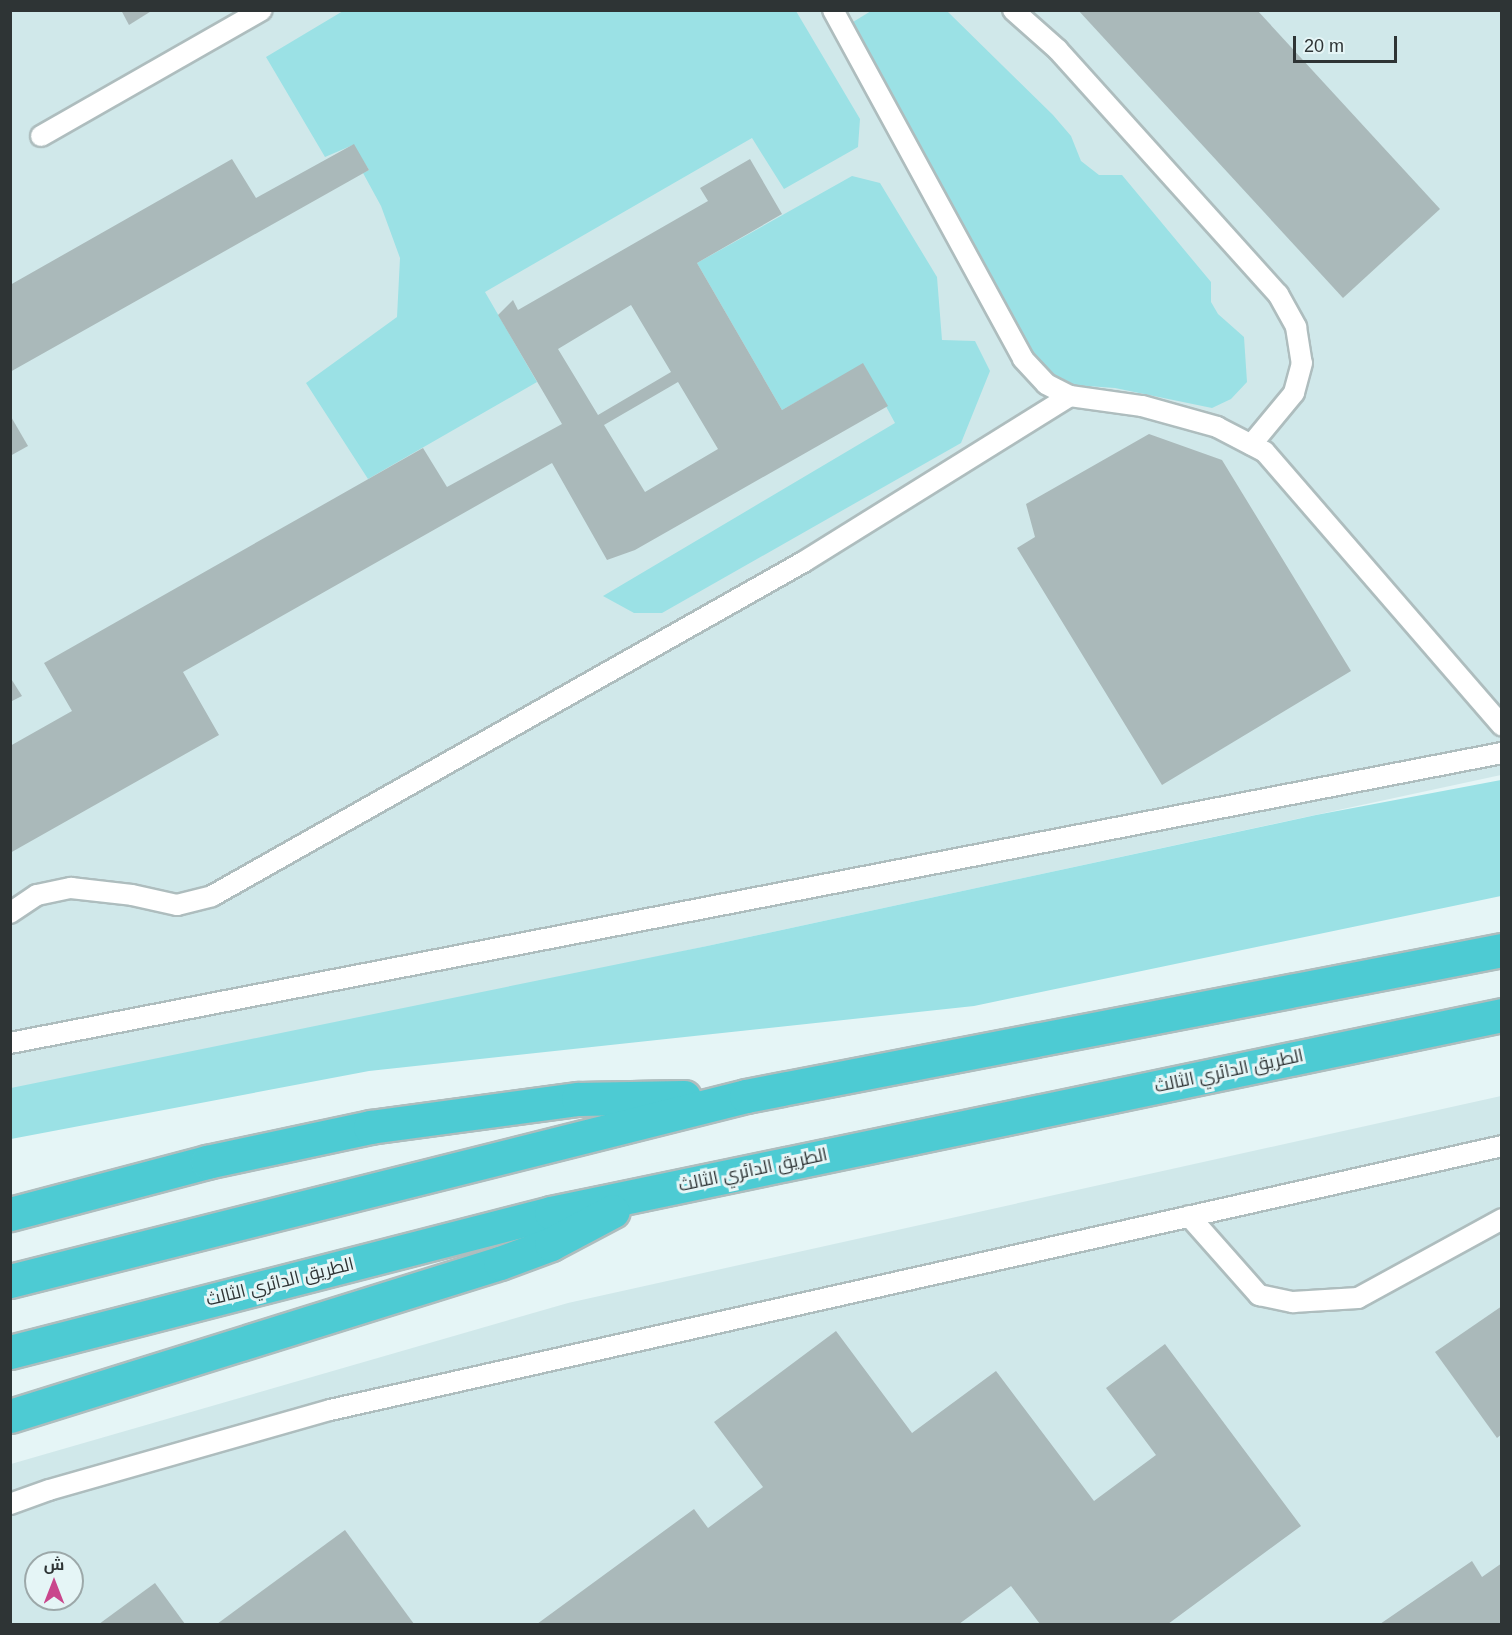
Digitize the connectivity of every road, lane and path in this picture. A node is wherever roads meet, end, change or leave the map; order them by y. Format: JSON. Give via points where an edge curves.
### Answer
{"nodes":[{"id":1,"x":262,"y":10,"type":"edge"},
{"id":2,"x":833,"y":10,"type":"edge"},
{"id":3,"x":1013,"y":10,"type":"edge"},
{"id":4,"x":41,"y":136,"type":"dead end"},
{"id":5,"x":1070,"y":396,"type":"junction"},
{"id":6,"x":1251,"y":445,"type":"junction"},
{"id":7,"x":1502,"y":726,"type":"edge"},
{"id":8,"x":1502,"y":753,"type":"edge"},
{"id":9,"x":10,"y":913,"type":"edge"},
{"id":10,"x":1502,"y":950,"type":"edge"},
{"id":11,"x":1502,"y":1015,"type":"edge"},
{"id":12,"x":10,"y":1043,"type":"edge"},
{"id":13,"x":746,"y":1096,"type":"junction"},
{"id":14,"x":1502,"y":1146,"type":"edge"},
{"id":15,"x":651,"y":1191,"type":"junction"},
{"id":16,"x":10,"y":1214,"type":"edge"},
{"id":17,"x":1189,"y":1216,"type":"junction"},
{"id":18,"x":1502,"y":1219,"type":"edge"},
{"id":19,"x":10,"y":1281,"type":"edge"},
{"id":20,"x":10,"y":1352,"type":"edge"},
{"id":21,"x":10,"y":1416,"type":"edge"},
{"id":22,"x":10,"y":1504,"type":"edge"}],
"edges":[{"from":1,"to":4,"type":"lane"},
{"from":2,"to":5,"type":"lane","via":[[1023,359],[1046,384]]},
{"from":3,"to":6,"type":"lane","via":[[1058,50],[1278,294],[1296,327],[1302,363],[1294,393]]},
{"from":5,"to":6,"type":"lane","via":[[1152,409],[1217,427]]},
{"from":5,"to":9,"type":"lane","via":[[806,561],[212,896],[177,905],[71,888],[37,895]]},
{"from":6,"to":7,"type":"lane","via":[[1265,452],[1345,541]]},
{"from":8,"to":12,"type":"lane"},
{"from":10,"to":13,"type":"highway"},
{"from":11,"to":15,"type":"highway","name":"الطريق الدائري الثالث"},
{"from":13,"to":16,"type":"highway","via":[[578,1099],[370,1127],[207,1162]]},
{"from":13,"to":19,"type":"highway"},
{"from":14,"to":17,"type":"lane"},
{"from":15,"to":20,"type":"highway","name":"الطريق الدائري الثالث"},
{"from":15,"to":21,"type":"highway","via":[[550,1244],[500,1263]]},
{"from":17,"to":18,"type":"lane","via":[[1258,1295],[1293,1302],[1358,1298]]},
{"from":17,"to":22,"type":"lane","via":[[330,1410]]}]}
